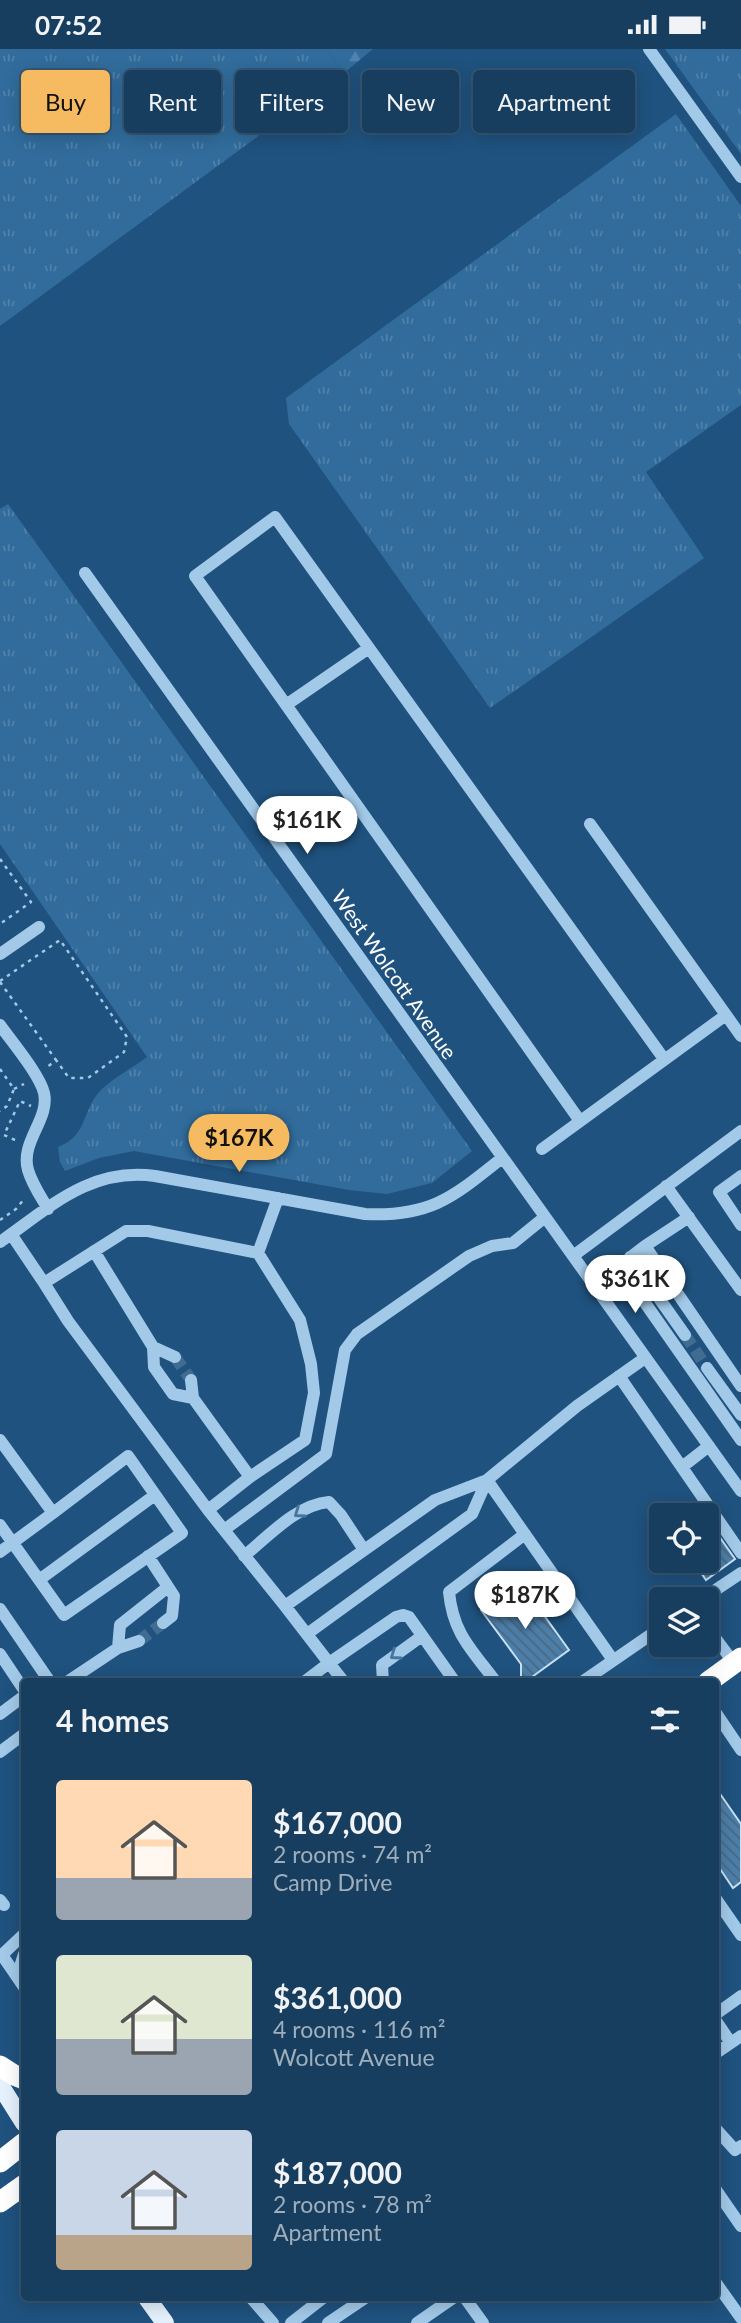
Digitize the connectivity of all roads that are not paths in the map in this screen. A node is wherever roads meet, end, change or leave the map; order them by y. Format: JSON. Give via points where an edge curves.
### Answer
{"nodes":[{"id":1,"x":649,"y":49,"type":"edge"},
{"id":2,"x":741,"y":177,"type":"edge"},
{"id":3,"x":85,"y":573,"type":"dead end"},
{"id":4,"x":369,"y":648,"type":"junction"},
{"id":5,"x":286,"y":705,"type":"junction"},
{"id":6,"x":590,"y":824,"type":"dead end"},
{"id":7,"x":38,"y":927,"type":"dead end"},
{"id":8,"x":0,"y":954,"type":"edge"},
{"id":9,"x":726,"y":1015,"type":"junction"},
{"id":10,"x":0,"y":1025,"type":"edge"},
{"id":11,"x":741,"y":1036,"type":"edge"},
{"id":12,"x":664,"y":1059,"type":"junction"},
{"id":13,"x":580,"y":1121,"type":"junction"},
{"id":14,"x":741,"y":1131,"type":"edge"},
{"id":15,"x":542,"y":1149,"type":"dead end"},
{"id":16,"x":502,"y":1158,"type":"junction"},
{"id":17,"x":741,"y":1176,"type":"edge"},
{"id":18,"x":666,"y":1186,"type":"junction"},
{"id":19,"x":278,"y":1198,"type":"junction"},
{"id":20,"x":48,"y":1209,"type":"junction"},
{"id":21,"x":545,"y":1217,"type":"junction"},
{"id":22,"x":689,"y":1217,"type":"junction"},
{"id":23,"x":741,"y":1225,"type":"edge"},
{"id":24,"x":11,"y":1234,"type":"junction"},
{"id":25,"x":0,"y":1242,"type":"edge"},
{"id":26,"x":645,"y":1246,"type":"junction"},
{"id":27,"x":94,"y":1251,"type":"junction"},
{"id":28,"x":258,"y":1252,"type":"junction"},
{"id":29,"x":573,"y":1256,"type":"junction"},
{"id":30,"x":630,"y":1257,"type":"junction"},
{"id":31,"x":44,"y":1283,"type":"junction"},
{"id":32,"x":741,"y":1290,"type":"edge"},
{"id":33,"x":685,"y":1335,"type":"tunnel mouth"},
{"id":34,"x":153,"y":1347,"type":"junction"},
{"id":35,"x":175,"y":1357,"type":"tunnel mouth"},
{"id":36,"x":645,"y":1358,"type":"junction"},
{"id":37,"x":707,"y":1368,"type":"tunnel mouth"},
{"id":38,"x":619,"y":1376,"type":"junction"},
{"id":39,"x":191,"y":1380,"type":"tunnel mouth"},
{"id":40,"x":741,"y":1386,"type":"edge"},
{"id":41,"x":193,"y":1398,"type":"junction"},
{"id":42,"x":741,"y":1415,"type":"edge"},
{"id":43,"x":0,"y":1440,"type":"edge"},
{"id":44,"x":741,"y":1440,"type":"edge"},
{"id":45,"x":709,"y":1446,"type":"junction"},
{"id":46,"x":682,"y":1467,"type":"junction"},
{"id":47,"x":250,"y":1477,"type":"junction"},
{"id":48,"x":487,"y":1480,"type":"junction"},
{"id":49,"x":741,"y":1491,"type":"edge"},
{"id":50,"x":155,"y":1495,"type":"junction"},
{"id":51,"x":208,"y":1510,"type":"junction"},
{"id":52,"x":52,"y":1513,"type":"junction"},
{"id":53,"x":0,"y":1525,"type":"edge"},
{"id":54,"x":224,"y":1530,"type":"junction"},
{"id":55,"x":525,"y":1534,"type":"junction"},
{"id":56,"x":12,"y":1543,"type":"junction"},
{"id":57,"x":364,"y":1550,"type":"junction"},
{"id":58,"x":0,"y":1552,"type":"edge"},
{"id":59,"x":741,"y":1553,"type":"edge"},
{"id":60,"x":148,"y":1556,"type":"junction"},
{"id":61,"x":244,"y":1556,"type":"junction"},
{"id":62,"x":741,"y":1573,"type":"edge"},
{"id":63,"x":39,"y":1580,"type":"junction"},
{"id":64,"x":168,"y":1587,"type":"junction"},
{"id":65,"x":719,"y":1588,"type":"edge"},
{"id":66,"x":285,"y":1607,"type":"junction"},
{"id":67,"x":0,"y":1609,"type":"edge"},
{"id":68,"x":163,"y":1623,"type":"tunnel mouth"},
{"id":69,"x":307,"y":1634,"type":"junction"},
{"id":70,"x":422,"y":1636,"type":"junction"},
{"id":71,"x":649,"y":1636,"type":"edge"},
{"id":72,"x":719,"y":1640,"type":"edge"},
{"id":73,"x":139,"y":1641,"type":"tunnel mouth"},
{"id":74,"x":118,"y":1649,"type":"junction"},
{"id":75,"x":0,"y":1654,"type":"edge"},
{"id":76,"x":613,"y":1660,"type":"junction"},
{"id":77,"x":738,"y":1660,"type":"edge"},
{"id":78,"x":329,"y":1663,"type":"junction"},
{"id":79,"x":47,"y":1678,"type":"edge"},
{"id":80,"x":72,"y":1678,"type":"edge"},
{"id":81,"x":308,"y":1678,"type":"edge"},
{"id":82,"x":341,"y":1678,"type":"edge"},
{"id":83,"x":383,"y":1678,"type":"edge"},
{"id":84,"x":452,"y":1678,"type":"edge"},
{"id":85,"x":493,"y":1678,"type":"edge"},
{"id":86,"x":588,"y":1678,"type":"edge"},
{"id":87,"x":713,"y":1678,"type":"edge"},
{"id":88,"x":21,"y":1686,"type":"edge"},
{"id":89,"x":21,"y":1698,"type":"edge"},
{"id":90,"x":0,"y":1714,"type":"edge"},
{"id":91,"x":719,"y":1717,"type":"edge"},
{"id":92,"x":21,"y":1736,"type":"edge"},
{"id":93,"x":741,"y":1749,"type":"edge"},
{"id":94,"x":0,"y":1752,"type":"edge"},
{"id":95,"x":719,"y":1903,"type":"edge"},
{"id":96,"x":741,"y":1935,"type":"edge"},
{"id":97,"x":21,"y":1937,"type":"edge"},
{"id":98,"x":21,"y":1981,"type":"edge"},
{"id":99,"x":741,"y":1996,"type":"edge"},
{"id":100,"x":719,"y":2012,"type":"edge"},
{"id":101,"x":719,"y":2024,"type":"edge"},
{"id":102,"x":736,"y":2039,"type":"edge"},
{"id":103,"x":719,"y":2051,"type":"edge"},
{"id":104,"x":0,"y":2066,"type":"edge"},
{"id":105,"x":21,"y":2078,"type":"edge"},
{"id":106,"x":0,"y":2085,"type":"edge"},
{"id":107,"x":21,"y":2118,"type":"edge"},
{"id":108,"x":719,"y":2132,"type":"edge"},
{"id":109,"x":21,"y":2145,"type":"edge"},
{"id":110,"x":741,"y":2145,"type":"edge"},
{"id":111,"x":0,"y":2162,"type":"edge"},
{"id":112,"x":21,"y":2187,"type":"edge"},
{"id":113,"x":719,"y":2194,"type":"edge"},
{"id":114,"x":0,"y":2202,"type":"edge"},
{"id":115,"x":741,"y":2225,"type":"edge"},
{"id":116,"x":719,"y":2287,"type":"edge"},
{"id":117,"x":149,"y":2301,"type":"edge"},
{"id":118,"x":255,"y":2301,"type":"edge"},
{"id":119,"x":319,"y":2301,"type":"edge"},
{"id":120,"x":361,"y":2301,"type":"edge"},
{"id":121,"x":449,"y":2301,"type":"edge"},
{"id":122,"x":467,"y":2301,"type":"edge"},
{"id":123,"x":741,"y":2318,"type":"edge"},
{"id":124,"x":165,"y":2323,"type":"edge"},
{"id":125,"x":273,"y":2323,"type":"edge"},
{"id":126,"x":291,"y":2323,"type":"edge"},
{"id":127,"x":328,"y":2323,"type":"edge"},
{"id":128,"x":417,"y":2323,"type":"edge"},
{"id":129,"x":483,"y":2323,"type":"edge"}],
"edges":[{"from":1,"to":2,"type":"street"},
{"from":3,"to":16,"type":"street","name":"West Wolcott Avenue"},
{"from":4,"to":5,"type":"street"},
{"from":4,"to":5,"type":"street","via":[[275,517],[195,576]]},
{"from":4,"to":12,"type":"street"},
{"from":5,"to":13,"type":"street"},
{"from":6,"to":9,"type":"street"},
{"from":7,"to":8,"type":"street"},
{"from":9,"to":11,"type":"street"},
{"from":9,"to":12,"type":"street"},
{"from":10,"to":20,"type":"street","via":[[45,1095],[28,1145],[27,1170]]},
{"from":12,"to":13,"type":"street"},
{"from":13,"to":15,"type":"street"},
{"from":14,"to":18,"type":"street"},
{"from":16,"to":19,"type":"street","via":[[462,1189],[420,1210],[393,1215]]},
{"from":16,"to":21,"type":"street","name":"West Wolcott Avenue"},
{"from":17,"to":23,"type":"street","via":[[719,1192]]},
{"from":18,"to":22,"type":"street"},
{"from":18,"to":29,"type":"street"},
{"from":19,"to":20,"type":"street","via":[[136,1174],[93,1181]]},
{"from":19,"to":28,"type":"street"},
{"from":20,"to":24,"type":"street"},
{"from":21,"to":29,"type":"street","name":"West Wolcott Avenue"},
{"from":21,"to":54,"type":"street","via":[[513,1243],[468,1256],[357,1334],[345,1350],[326,1454]]},
{"from":22,"to":26,"type":"street"},
{"from":22,"to":32,"type":"street"},
{"from":24,"to":25,"type":"street"},
{"from":24,"to":31,"type":"street"},
{"from":26,"to":30,"type":"street"},
{"from":26,"to":40,"type":"street"},
{"from":27,"to":28,"type":"street","via":[[126,1231],[148,1231]]},
{"from":27,"to":31,"type":"street"},
{"from":27,"to":34,"type":"street"},
{"from":28,"to":47,"type":"street","via":[[300,1320],[314,1393],[305,1440]]},
{"from":29,"to":36,"type":"street","name":"West Wolcott Avenue"},
{"from":30,"to":33,"type":"street"},
{"from":30,"to":44,"type":"street","via":[[623,1263],[629,1280]]},
{"from":31,"to":51,"type":"street"},
{"from":34,"to":35,"type":"street"},
{"from":34,"to":41,"type":"street","via":[[155,1367],[173,1395]]},
{"from":36,"to":38,"type":"street"},
{"from":36,"to":45,"type":"street","name":"West Wolcott Avenue"},
{"from":37,"to":42,"type":"street"},
{"from":38,"to":46,"type":"street"},
{"from":38,"to":48,"type":"street"},
{"from":39,"to":41,"type":"street"},
{"from":41,"to":47,"type":"street"},
{"from":43,"to":52,"type":"street"},
{"from":45,"to":46,"type":"street"},
{"from":45,"to":49,"type":"street","name":"West Wolcott Avenue"},
{"from":46,"to":59,"type":"street"},
{"from":47,"to":51,"type":"street"},
{"from":48,"to":55,"type":"street"},
{"from":48,"to":57,"type":"street","via":[[435,1500]]},
{"from":48,"to":69,"type":"street","via":[[472,1514]]},
{"from":50,"to":52,"type":"street","via":[[128,1456]]},
{"from":50,"to":60,"type":"street","via":[[182,1533]]},
{"from":50,"to":63,"type":"street"},
{"from":51,"to":54,"type":"street"},
{"from":52,"to":56,"type":"street"},
{"from":53,"to":56,"type":"street"},
{"from":54,"to":61,"type":"street"},
{"from":55,"to":76,"type":"street"},
{"from":55,"to":85,"type":"street","via":[[449,1592],[459,1633]]},
{"from":56,"to":58,"type":"street"},
{"from":56,"to":63,"type":"street"},
{"from":57,"to":61,"type":"street","one_way":true,"via":[[330,1502],[304,1508]]},
{"from":57,"to":66,"type":"street"},
{"from":60,"to":63,"type":"street","via":[[64,1615]]},
{"from":60,"to":64,"type":"street"},
{"from":61,"to":66,"type":"street"},
{"from":62,"to":65,"type":"street"},
{"from":64,"to":68,"type":"street","via":[[174,1596],[172,1616]]},
{"from":64,"to":74,"type":"street","via":[[120,1625]]},
{"from":66,"to":69,"type":"street"},
{"from":67,"to":79,"type":"street"},
{"from":69,"to":78,"type":"street"},
{"from":70,"to":78,"type":"street","via":[[409,1617],[396,1616]]},
{"from":70,"to":83,"type":"street","one_way":true,"via":[[382,1665]]},
{"from":70,"to":84,"type":"street"},
{"from":71,"to":76,"type":"street"},
{"from":72,"to":77,"type":"street"},
{"from":73,"to":74,"type":"street"},
{"from":74,"to":80,"type":"street"},
{"from":75,"to":88,"type":"street"},
{"from":76,"to":86,"type":"street"},
{"from":77,"to":87,"type":"highway"},
{"from":78,"to":81,"type":"street"},
{"from":78,"to":82,"type":"street"},
{"from":89,"to":90,"type":"street"},
{"from":91,"to":93,"type":"street"},
{"from":92,"to":94,"type":"street"},
{"from":95,"to":96,"type":"street"},
{"from":97,"to":98,"type":"street","via":[[2,1955]]},
{"from":99,"to":100,"type":"street"},
{"from":101,"to":102,"type":"street"},
{"from":102,"to":103,"type":"street"},
{"from":104,"to":105,"type":"highway"},
{"from":106,"to":107,"type":"main road"},
{"from":108,"to":110,"type":"street","via":[[735,2150]]},
{"from":109,"to":111,"type":"highway"},
{"from":112,"to":114,"type":"highway"},
{"from":113,"to":115,"type":"street"},
{"from":116,"to":123,"type":"street"},
{"from":117,"to":124,"type":"main road"},
{"from":118,"to":125,"type":"street"},
{"from":119,"to":126,"type":"street"},
{"from":120,"to":127,"type":"street"},
{"from":121,"to":128,"type":"street"},
{"from":122,"to":129,"type":"street"}]}
